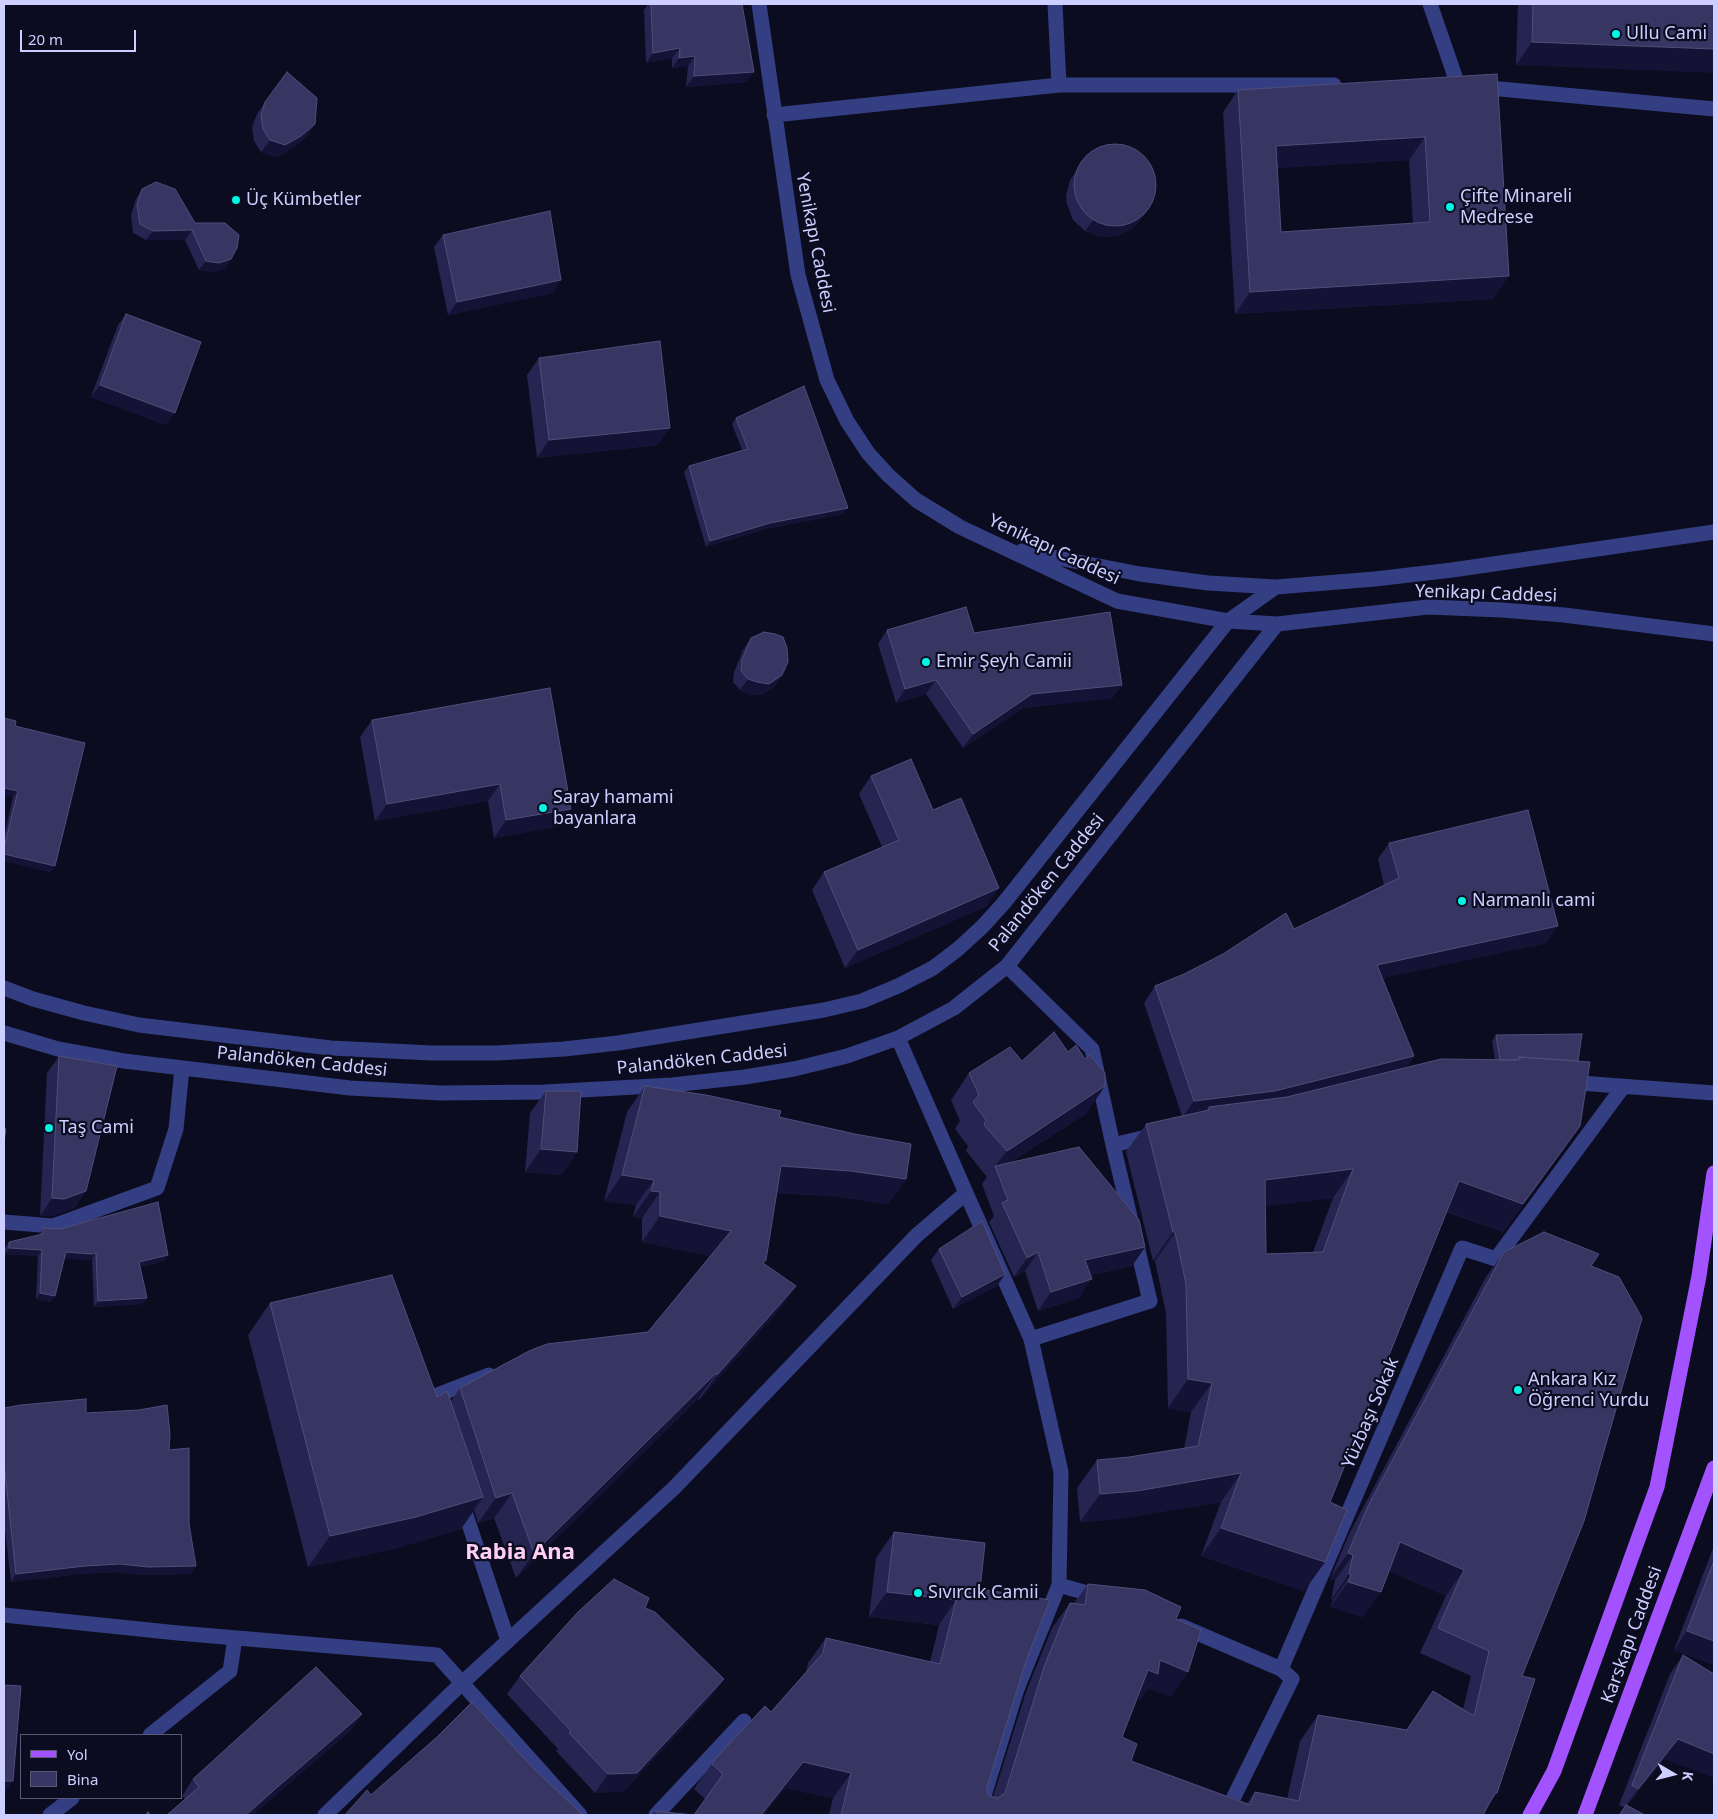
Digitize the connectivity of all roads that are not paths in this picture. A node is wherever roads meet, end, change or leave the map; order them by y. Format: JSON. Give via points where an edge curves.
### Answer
{"nodes":[{"id":1,"x":759,"y":4,"type":"edge"},
{"id":2,"x":1055,"y":4,"type":"edge"},
{"id":3,"x":1430,"y":4,"type":"edge"},
{"id":4,"x":1060,"y":85,"type":"junction"},
{"id":5,"x":1348,"y":85,"type":"edge"},
{"id":6,"x":1438,"y":85,"type":"edge"},
{"id":7,"x":1458,"y":85,"type":"junction"},
{"id":8,"x":1714,"y":109,"type":"edge"},
{"id":9,"x":774,"y":116,"type":"junction"},
{"id":10,"x":1714,"y":532,"type":"edge"},
{"id":11,"x":1001,"y":546,"type":"junction"},
{"id":12,"x":1276,"y":587,"type":"junction"},
{"id":13,"x":1228,"y":621,"type":"junction"},
{"id":14,"x":1277,"y":624,"type":"junction"},
{"id":15,"x":1714,"y":634,"type":"edge"},
{"id":16,"x":1007,"y":966,"type":"junction"},
{"id":17,"x":4,"y":988,"type":"edge"},
{"id":18,"x":4,"y":1033,"type":"edge"},
{"id":19,"x":898,"y":1038,"type":"junction"},
{"id":20,"x":182,"y":1068,"type":"junction"},
{"id":21,"x":1554,"y":1081,"type":"edge"},
{"id":22,"x":1623,"y":1087,"type":"junction"},
{"id":23,"x":1714,"y":1093,"type":"edge"},
{"id":24,"x":1167,"y":1132,"type":"edge"},
{"id":25,"x":1113,"y":1145,"type":"junction"},
{"id":26,"x":1714,"y":1173,"type":"edge"},
{"id":27,"x":966,"y":1193,"type":"junction"},
{"id":28,"x":4,"y":1222,"type":"edge"},
{"id":29,"x":1031,"y":1339,"type":"junction"},
{"id":30,"x":501,"y":1370,"type":"edge"},
{"id":31,"x":436,"y":1427,"type":"edge"},
{"id":32,"x":1714,"y":1468,"type":"edge"},
{"id":33,"x":455,"y":1483,"type":"edge"},
{"id":34,"x":1059,"y":1585,"type":"junction"},
{"id":35,"x":1111,"y":1600,"type":"edge"},
{"id":36,"x":4,"y":1615,"type":"edge"},
{"id":37,"x":1164,"y":1619,"type":"edge"},
{"id":38,"x":235,"y":1638,"type":"junction"},
{"id":39,"x":508,"y":1641,"type":"junction"},
{"id":40,"x":1281,"y":1669,"type":"junction"},
{"id":41,"x":461,"y":1684,"type":"junction"},
{"id":42,"x":744,"y":1721,"type":"dead end"},
{"id":43,"x":151,"y":1734,"type":"edge"},
{"id":44,"x":71,"y":1799,"type":"edge"},
{"id":45,"x":50,"y":1815,"type":"edge"},
{"id":46,"x":325,"y":1815,"type":"edge"},
{"id":47,"x":580,"y":1815,"type":"edge"},
{"id":48,"x":656,"y":1815,"type":"edge"},
{"id":49,"x":978,"y":1815,"type":"edge"},
{"id":50,"x":1225,"y":1815,"type":"edge"},
{"id":51,"x":1530,"y":1815,"type":"edge"},
{"id":52,"x":1585,"y":1815,"type":"edge"}],
"edges":[{"from":1,"to":9,"type":"street","name":"Yenikapı Caddesi"},
{"from":2,"to":4,"type":"street"},
{"from":3,"to":7,"type":"street"},
{"from":4,"to":5,"type":"street"},
{"from":4,"to":9,"type":"street"},
{"from":6,"to":7,"type":"street"},
{"from":7,"to":8,"type":"street"},
{"from":9,"to":11,"type":"street","name":"Yenikapı Caddesi","via":[[798,275],[827,380],[847,421],[868,453],[916,500],[960,527]]},
{"from":10,"to":12,"type":"street","via":[[1432,572]]},
{"from":11,"to":12,"type":"street","via":[[1140,574]]},
{"from":11,"to":13,"type":"street","name":"Yenikapı Caddesi","via":[[1117,601]]},
{"from":12,"to":13,"type":"street","name":"Palandöken Caddesi"},
{"from":13,"to":14,"type":"street","name":"Yenikapı Caddesi"},
{"from":13,"to":17,"type":"street","name":"Palandöken Caddesi","via":[[982,927],[933,968],[862,1001],[618,1043],[564,1049],[431,1053],[331,1048],[139,1025],[84,1014]]},
{"from":14,"to":15,"type":"street","name":"Yenikapı Caddesi","via":[[1428,608],[1564,614]]},
{"from":14,"to":16,"type":"street","name":"Palandöken Caddesi"},
{"from":16,"to":19,"type":"street","name":"Palandöken Caddesi","via":[[954,1008]]},
{"from":16,"to":25,"type":"street","via":[[1092,1049]]},
{"from":18,"to":20,"type":"street","name":"Palandöken Caddesi","via":[[58,1049]]},
{"from":19,"to":20,"type":"street","name":"Palandöken Caddesi","via":[[847,1056],[745,1077],[672,1085],[545,1092],[441,1093],[350,1088]]},
{"from":19,"to":27,"type":"street"},
{"from":20,"to":28,"type":"street","via":[[176,1129],[158,1188],[53,1226]]},
{"from":21,"to":22,"type":"street"},
{"from":22,"to":23,"type":"street"},
{"from":22,"to":40,"type":"street","name":"Yüzbaşı Sokak","via":[[1496,1259],[1462,1248]]},
{"from":24,"to":25,"type":"street"},
{"from":25,"to":29,"type":"street","via":[[1150,1301]]},
{"from":26,"to":51,"type":"main road","via":[[1699,1276],[1657,1486],[1554,1771]]},
{"from":27,"to":29,"type":"street"},
{"from":27,"to":39,"type":"street","via":[[917,1235],[674,1488]]},
{"from":29,"to":34,"type":"street","via":[[1061,1472]]},
{"from":30,"to":31,"type":"street","via":[[427,1400]]},
{"from":32,"to":52,"type":"main road","name":"Karskapı Caddesi"},
{"from":33,"to":39,"type":"street"},
{"from":34,"to":35,"type":"street"},
{"from":34,"to":49,"type":"street","via":[[1017,1689]]},
{"from":36,"to":38,"type":"street"},
{"from":37,"to":40,"type":"street"},
{"from":38,"to":41,"type":"street","via":[[437,1655]]},
{"from":38,"to":43,"type":"street","via":[[230,1671]]},
{"from":39,"to":41,"type":"street"},
{"from":40,"to":50,"type":"street","via":[[1292,1679]]},
{"from":41,"to":46,"type":"street"},
{"from":41,"to":47,"type":"street"},
{"from":42,"to":48,"type":"street"},
{"from":44,"to":45,"type":"street"}]}
